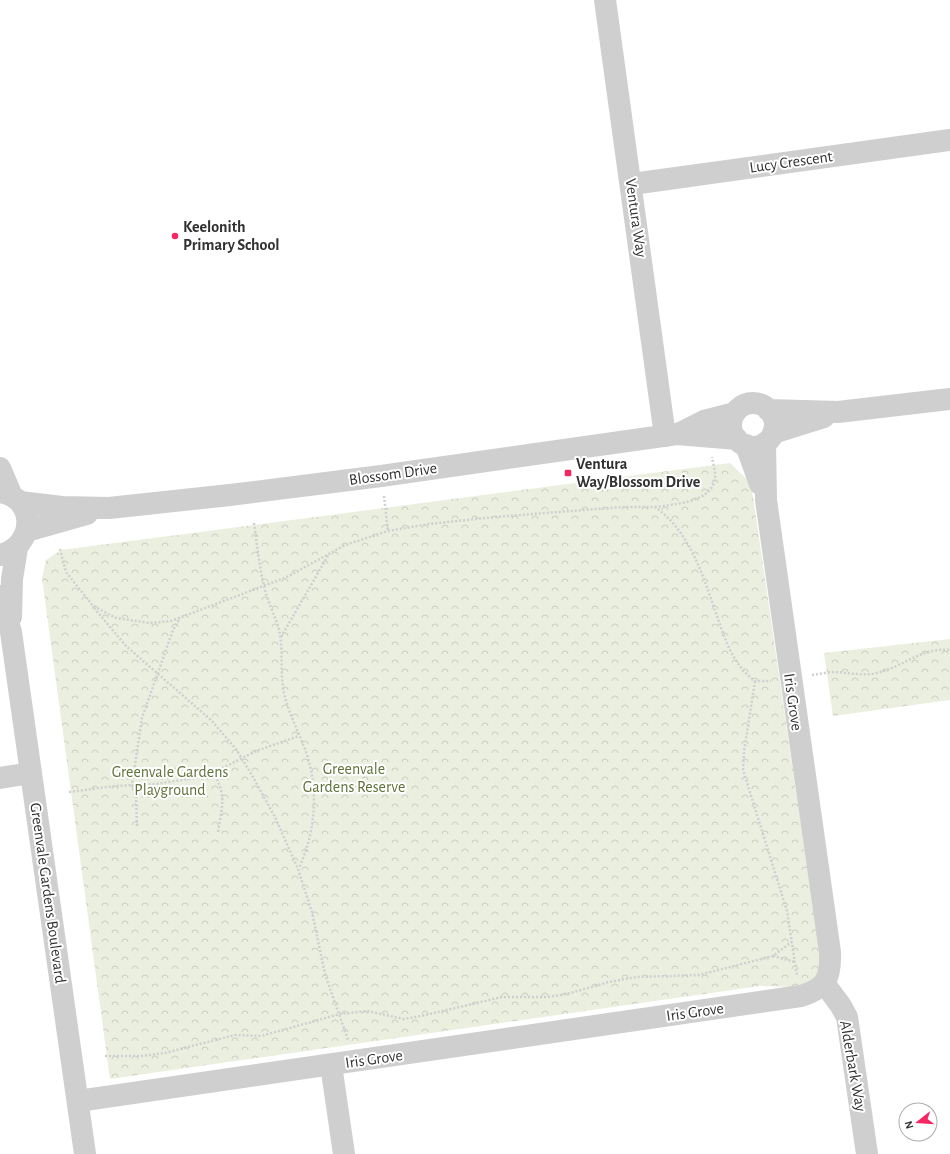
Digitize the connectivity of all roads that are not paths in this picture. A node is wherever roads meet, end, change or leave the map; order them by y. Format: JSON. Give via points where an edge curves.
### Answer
{"nodes":[{"id":1,"x":605,"y":0,"type":"edge"},
{"id":2,"x":950,"y":140,"type":"edge"},
{"id":3,"x":632,"y":184,"type":"junction"},
{"id":4,"x":950,"y":399,"type":"edge"},
{"id":5,"x":768,"y":410,"type":"junction"},
{"id":6,"x":838,"y":412,"type":"junction"},
{"id":7,"x":735,"y":413,"type":"junction"},
{"id":8,"x":671,"y":435,"type":"junction"},
{"id":9,"x":755,"y":440,"type":"junction"},
{"id":10,"x":0,"y":468,"type":"edge"},
{"id":11,"x":10,"y":497,"type":"edge"},
{"id":12,"x":109,"y":508,"type":"junction"},
{"id":13,"x":15,"y":545,"type":"edge"},
{"id":14,"x":0,"y":596,"type":"edge"},
{"id":15,"x":11,"y":632,"type":"junction"},
{"id":16,"x":31,"y":773,"type":"junction"},
{"id":17,"x":0,"y":778,"type":"edge"},
{"id":18,"x":824,"y":983,"type":"junction"},
{"id":19,"x":331,"y":1065,"type":"junction"},
{"id":20,"x":78,"y":1101,"type":"junction"},
{"id":21,"x":85,"y":1154,"type":"edge"},
{"id":22,"x":344,"y":1154,"type":"edge"},
{"id":23,"x":867,"y":1154,"type":"edge"}],
"edges":[{"from":1,"to":3,"type":"street","name":"Ventura Way"},
{"from":2,"to":3,"type":"street","name":"Lucy Crescent"},
{"from":3,"to":8,"type":"street","name":"Ventura Way"},
{"from":4,"to":6,"type":"street","name":"Blossom Drive"},
{"from":5,"to":6,"type":"street","name":"Blossom Drive"},
{"from":5,"to":7,"type":"street","via":[[757,403],[751,403],[739,408]]},
{"from":5,"to":9,"type":"street","via":[[774,421]]},
{"from":6,"to":9,"type":"street","name":"Blossom Drive"},
{"from":7,"to":8,"type":"street","name":"Blossom Drive","via":[[704,421]]},
{"from":7,"to":9,"type":"street","via":[[731,426]]},
{"from":8,"to":9,"type":"street","name":"Blossom Drive"},
{"from":8,"to":12,"type":"street","name":"Blossom Drive","via":[[381,476]]},
{"from":9,"to":18,"type":"street","name":"Iris Grove","via":[[766,500],[830,952],[830,972]]},
{"from":10,"to":11,"type":"street"},
{"from":11,"to":12,"type":"street","name":"Blossom Drive","via":[[62,507]]},
{"from":11,"to":13,"type":"street","name":"Greenvale Gardens Boulevard","via":[[26,511],[28,521]]},
{"from":12,"to":13,"type":"street","name":"Blossom Drive"},
{"from":13,"to":15,"type":"street","name":"Greenvale Gardens Boulevard"},
{"from":14,"to":15,"type":"street","name":"Greenvale Gardens Boulevard"},
{"from":15,"to":16,"type":"street","name":"Greenvale Gardens Boulevard"},
{"from":16,"to":17,"type":"street"},
{"from":16,"to":20,"type":"street","name":"Greenvale Gardens Boulevard"},
{"from":18,"to":19,"type":"street","name":"Iris Grove","via":[[815,992],[801,996]]},
{"from":18,"to":23,"type":"street","name":"Alderbark Way","via":[[846,1017]]},
{"from":19,"to":20,"type":"street","name":"Iris Grove"},
{"from":19,"to":22,"type":"street"},
{"from":20,"to":21,"type":"street","name":"Greenvale Gardens Boulevard"}]}
